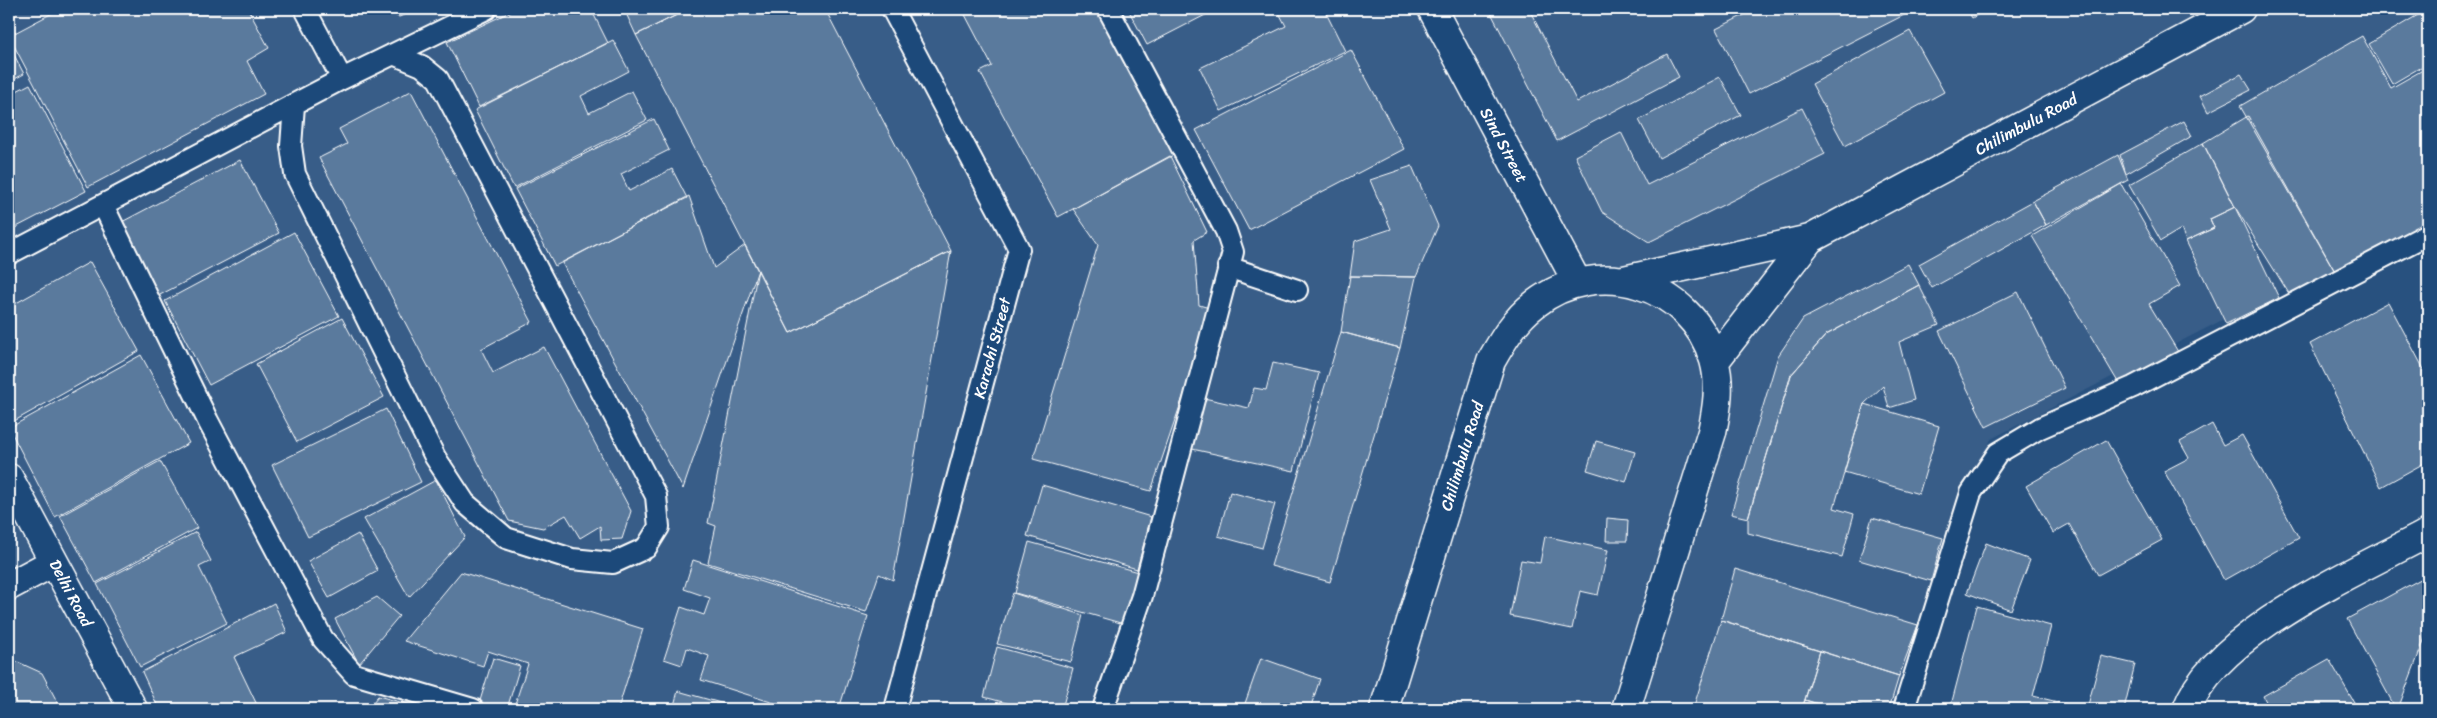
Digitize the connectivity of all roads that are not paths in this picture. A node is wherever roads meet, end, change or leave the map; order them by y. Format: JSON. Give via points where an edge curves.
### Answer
{"nodes":[{"id":1,"x":305,"y":9,"type":"edge"},
{"id":2,"x":486,"y":9,"type":"edge"},
{"id":3,"x":892,"y":9,"type":"edge"},
{"id":4,"x":1108,"y":9,"type":"edge"},
{"id":5,"x":1432,"y":9,"type":"edge"},
{"id":6,"x":2241,"y":9,"type":"edge"},
{"id":7,"x":394,"y":54,"type":"junction"},
{"id":8,"x":342,"y":79,"type":"junction"},
{"id":9,"x":294,"y":105,"type":"junction"},
{"id":10,"x":103,"y":205,"type":"junction"},
{"id":11,"x":2428,"y":234,"type":"edge"},
{"id":12,"x":1810,"y":239,"type":"junction"},
{"id":13,"x":9,"y":254,"type":"edge"},
{"id":14,"x":1228,"y":267,"type":"junction"},
{"id":15,"x":1622,"y":280,"type":"junction"},
{"id":16,"x":1577,"y":282,"type":"junction"},
{"id":17,"x":1297,"y":290,"type":"dead end"},
{"id":18,"x":1714,"y":361,"type":"junction"},
{"id":19,"x":9,"y":478,"type":"edge"},
{"id":20,"x":2428,"y":533,"type":"edge"},
{"id":21,"x":54,"y":562,"type":"junction"},
{"id":22,"x":9,"y":586,"type":"edge"},
{"id":23,"x":133,"y":709,"type":"edge"},
{"id":24,"x":473,"y":709,"type":"edge"},
{"id":25,"x":895,"y":709,"type":"edge"},
{"id":26,"x":1103,"y":709,"type":"edge"},
{"id":27,"x":1384,"y":709,"type":"edge"},
{"id":28,"x":1626,"y":709,"type":"edge"},
{"id":29,"x":1904,"y":709,"type":"edge"},
{"id":30,"x":2187,"y":709,"type":"edge"}],
"edges":[{"from":1,"to":8,"type":"lane"},
{"from":2,"to":7,"type":"lane"},
{"from":3,"to":25,"type":"lane","name":"Karachi Street","via":[[1019,249]]},
{"from":4,"to":14,"type":"lane","via":[[1226,230],[1233,252]]},
{"from":5,"to":16,"type":"main road","name":"Sind Street"},
{"from":6,"to":12,"type":"main road","name":"Chilimbulu Road"},
{"from":7,"to":8,"type":"lane"},
{"from":7,"to":9,"type":"lane","via":[[422,66],[438,79],[656,496],[659,527],[646,548],[613,563],[572,559],[506,538],[465,503],[435,457],[295,174],[291,146]]},
{"from":8,"to":9,"type":"lane"},
{"from":9,"to":10,"type":"lane"},
{"from":10,"to":13,"type":"lane"},
{"from":10,"to":24,"type":"lane","via":[[208,421],[324,639],[354,674]]},
{"from":11,"to":29,"type":"lane","via":[[2133,387],[2040,428],[1998,453],[1971,493]]},
{"from":12,"to":15,"type":"main road","name":"Chilimbulu Road"},
{"from":12,"to":18,"type":"main road","name":"Chilimbulu Road"},
{"from":14,"to":17,"type":"lane"},
{"from":14,"to":26,"type":"lane","via":[[1142,596]]},
{"from":15,"to":16,"type":"main road","name":"Chilimbulu Road"},
{"from":15,"to":18,"type":"main road","name":"Chilimbulu Road","via":[[1643,285],[1680,307],[1695,323]]},
{"from":16,"to":27,"type":"main road","name":"Chilimbulu Road","via":[[1534,304],[1516,321],[1491,361]]},
{"from":18,"to":28,"type":"main road","name":"Chilimbulu Road","via":[[1719,397],[1712,432]]},
{"from":19,"to":21,"type":"main road","name":"Delhi Road"},
{"from":20,"to":30,"type":"main road","via":[[2282,612],[2229,650],[2192,695]]},
{"from":21,"to":22,"type":"main road"},
{"from":21,"to":23,"type":"main road","name":"Delhi Road"}]}
